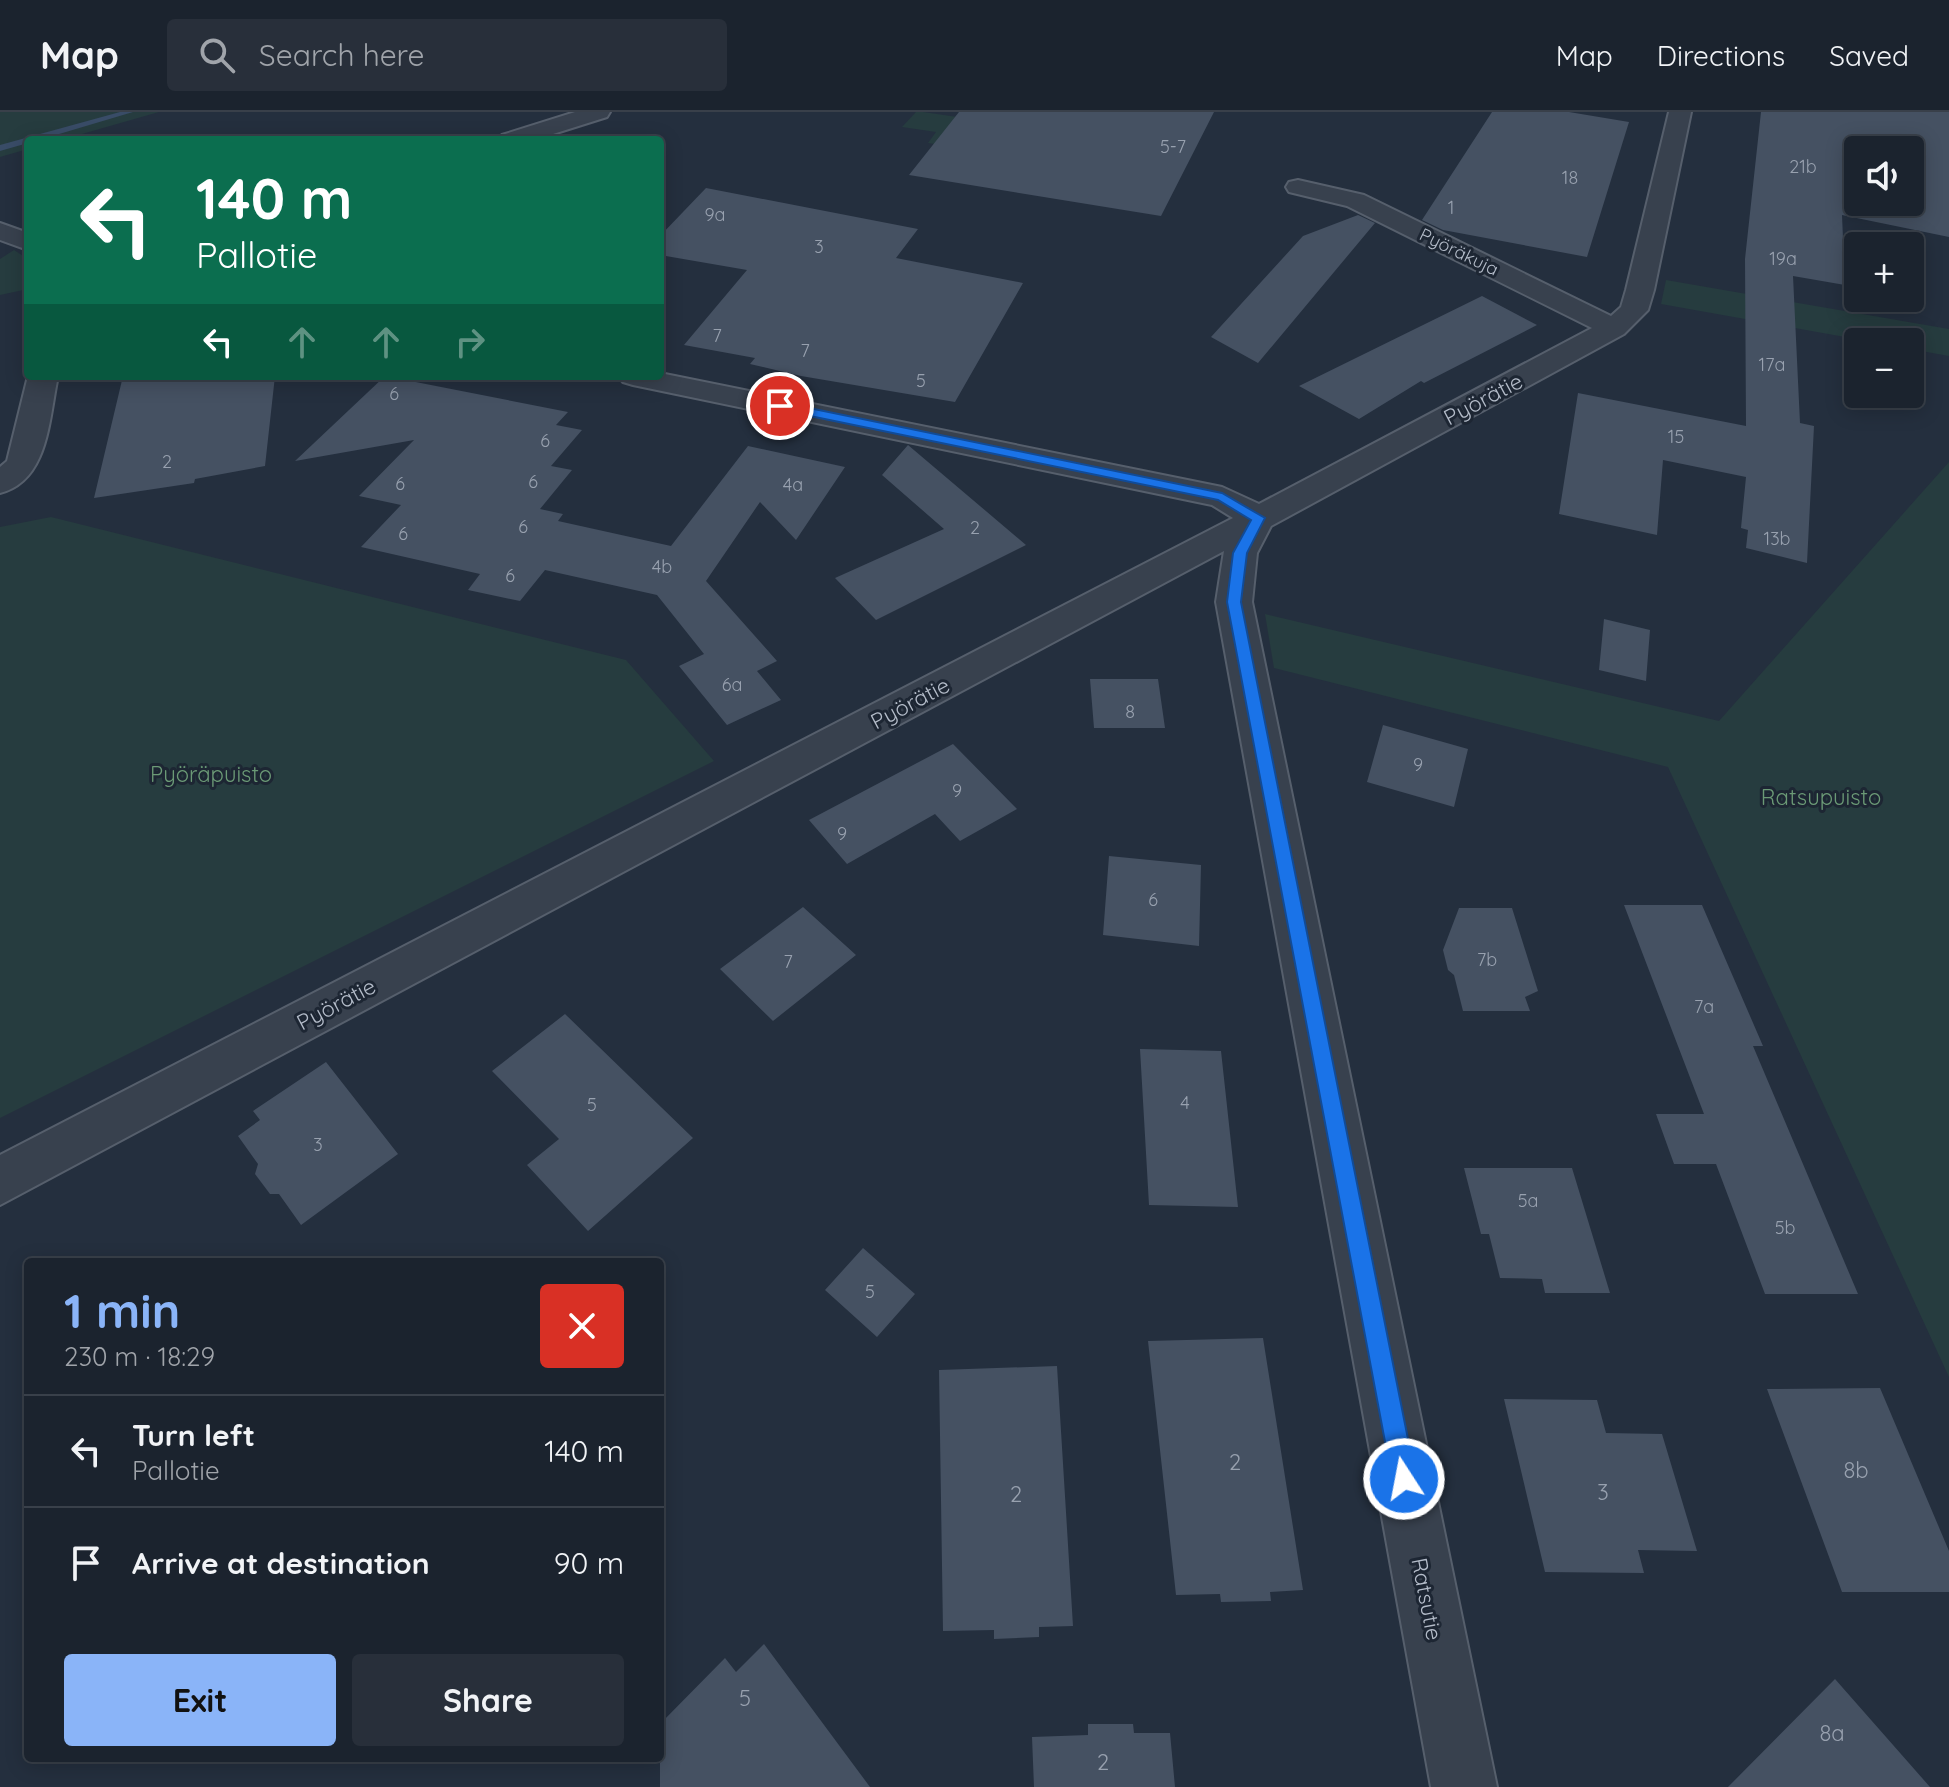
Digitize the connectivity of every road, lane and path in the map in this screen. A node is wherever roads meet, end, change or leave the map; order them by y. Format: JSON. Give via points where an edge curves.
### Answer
{"nodes":[{"id":1,"x":599,"y":112,"type":"edge"},
{"id":2,"x":1680,"y":112,"type":"edge"},
{"id":3,"x":523,"y":136,"type":"edge"},
{"id":4,"x":1298,"y":187,"type":"dead end"},
{"id":5,"x":0,"y":231,"type":"edge"},
{"id":6,"x":24,"y":240,"type":"edge"},
{"id":7,"x":1614,"y":328,"type":"junction"},
{"id":8,"x":42,"y":380,"type":"edge"},
{"id":9,"x":652,"y":380,"type":"edge"},
{"id":10,"x":0,"y":483,"type":"edge"},
{"id":11,"x":1258,"y":518,"type":"junction"},
{"id":12,"x":0,"y":1181,"type":"edge"},
{"id":13,"x":1464,"y":1787,"type":"edge"}],
"edges":[{"from":1,"to":3,"type":"street"},
{"from":2,"to":7,"type":"street","name":"Pyörätie","via":[[1634,310]]},
{"from":4,"to":7,"type":"street","name":"Pyöräkuja","via":[[1355,200]]},
{"from":5,"to":6,"type":"street"},
{"from":7,"to":11,"type":"street","name":"Pyörätie"},
{"from":8,"to":10,"type":"street","via":[[22,465]]},
{"from":9,"to":11,"type":"street","via":[[1222,497]]},
{"from":11,"to":12,"type":"street","name":"Pyörätie"},
{"from":11,"to":13,"type":"street","name":"Ratsutie","via":[[1240,553],[1234,602]]}]}
